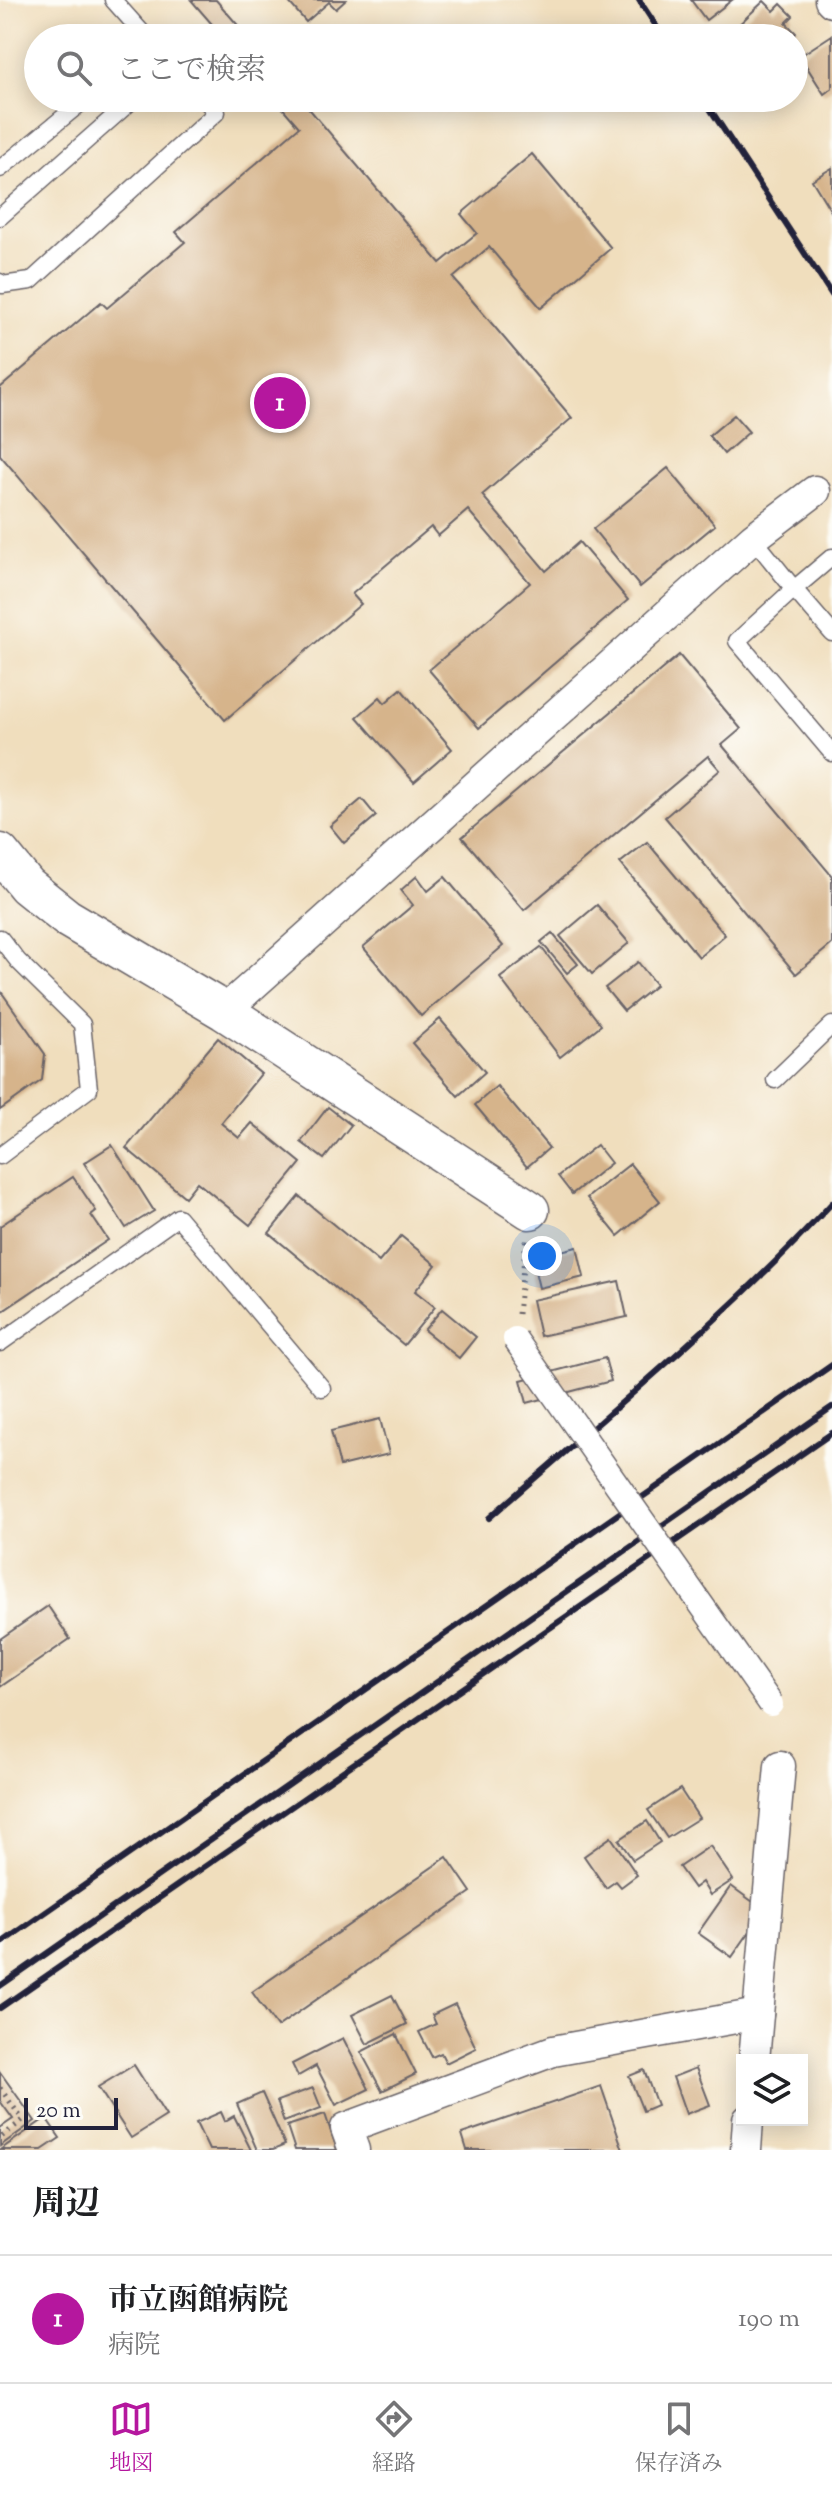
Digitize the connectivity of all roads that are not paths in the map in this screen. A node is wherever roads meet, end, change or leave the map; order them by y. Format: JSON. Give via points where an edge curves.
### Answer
{"nodes":[{"id":1,"x":113,"y":0,"type":"edge"},
{"id":2,"x":134,"y":24,"type":"edge"},
{"id":3,"x":70,"y":112,"type":"edge"},
{"id":4,"x":119,"y":112,"type":"edge"},
{"id":5,"x":217,"y":112,"type":"edge"},
{"id":6,"x":0,"y":169,"type":"edge"},
{"id":7,"x":0,"y":217,"type":"edge"},
{"id":8,"x":0,"y":282,"type":"edge"},
{"id":9,"x":815,"y":491,"type":"dead end"},
{"id":10,"x":753,"y":538,"type":"junction"},
{"id":11,"x":832,"y":557,"type":"edge"},
{"id":12,"x":794,"y":589,"type":"junction"},
{"id":13,"x":832,"y":633,"type":"edge"},
{"id":14,"x":832,"y":753,"type":"edge"},
{"id":15,"x":0,"y":853,"type":"edge"},
{"id":16,"x":0,"y":938,"type":"edge"},
{"id":17,"x":224,"y":1011,"type":"junction"},
{"id":18,"x":832,"y":1025,"type":"edge"},
{"id":19,"x":775,"y":1080,"type":"dead end"},
{"id":20,"x":0,"y":1156,"type":"edge"},
{"id":21,"x":530,"y":1210,"type":"dead end"},
{"id":22,"x":515,"y":1339,"type":"road end"},
{"id":23,"x":0,"y":1343,"type":"edge"},
{"id":24,"x":322,"y":1388,"type":"dead end"},
{"id":25,"x":771,"y":1704,"type":"dead end"},
{"id":26,"x":780,"y":1766,"type":"dead end"},
{"id":27,"x":758,"y":2014,"type":"junction"},
{"id":28,"x":755,"y":2054,"type":"edge"},
{"id":29,"x":748,"y":2126,"type":"edge"},
{"id":30,"x":354,"y":2150,"type":"edge"},
{"id":31,"x":746,"y":2150,"type":"edge"}],
"edges":[{"from":1,"to":2,"type":"lane"},
{"from":3,"to":6,"type":"lane"},
{"from":4,"to":7,"type":"lane"},
{"from":5,"to":8,"type":"lane","via":[[31,281]]},
{"from":9,"to":10,"type":"street"},
{"from":10,"to":12,"type":"lane"},
{"from":10,"to":17,"type":"street"},
{"from":11,"to":12,"type":"lane"},
{"from":12,"to":13,"type":"lane"},
{"from":12,"to":14,"type":"lane","via":[[737,641]]},
{"from":15,"to":17,"type":"street","via":[[27,886],[67,918]]},
{"from":16,"to":20,"type":"lane","via":[[82,1024],[89,1089]]},
{"from":17,"to":21,"type":"street"},
{"from":18,"to":19,"type":"lane"},
{"from":22,"to":25,"type":"street","bridge":true},
{"from":23,"to":24,"type":"lane","via":[[178,1217]]},
{"from":26,"to":27,"type":"street"},
{"from":27,"to":28,"type":"street"},
{"from":27,"to":30,"type":"street","via":[[553,2051],[346,2128]]},
{"from":29,"to":31,"type":"street"}]}
